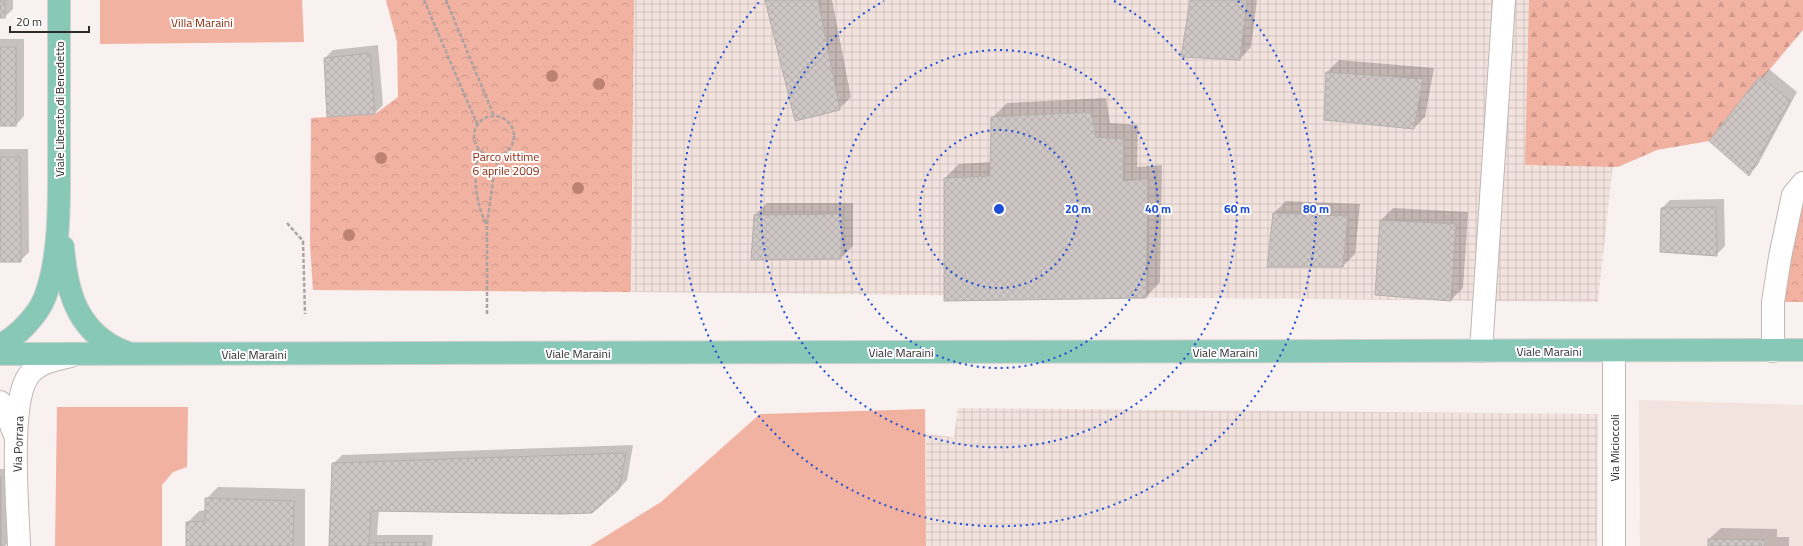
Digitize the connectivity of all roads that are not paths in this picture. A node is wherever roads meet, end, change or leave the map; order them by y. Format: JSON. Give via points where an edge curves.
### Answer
{"nodes":[{"id":1,"x":59,"y":0,"type":"edge"},
{"id":2,"x":1504,"y":0,"type":"edge"},
{"id":3,"x":1803,"y":182,"type":"edge"},
{"id":4,"x":59,"y":194,"type":"junction"},
{"id":5,"x":0,"y":345,"type":"edge"},
{"id":6,"x":1773,"y":350,"type":"junction"},
{"id":7,"x":1803,"y":350,"type":"edge"},
{"id":8,"x":1481,"y":351,"type":"junction"},
{"id":9,"x":1614,"y":351,"type":"junction"},
{"id":10,"x":0,"y":354,"type":"edge"},
{"id":11,"x":78,"y":354,"type":"junction"},
{"id":12,"x":129,"y":354,"type":"junction"},
{"id":13,"x":0,"y":402,"type":"edge"},
{"id":14,"x":15,"y":436,"type":"junction"},
{"id":15,"x":19,"y":546,"type":"edge"},
{"id":16,"x":1614,"y":546,"type":"edge"}],
"edges":[{"from":1,"to":4,"type":"main road","name":"Viale Liberato di Benedetto"},
{"from":2,"to":8,"type":"street"},
{"from":3,"to":6,"type":"street","via":[[1793,196],[1780,257],[1773,302]]},
{"from":4,"to":5,"type":"main road","via":[[54,266],[45,298],[34,315],[17,333]]},
{"from":4,"to":12,"type":"main road","via":[[65,266],[70,292],[77,310],[89,328],[106,342]]},
{"from":6,"to":7,"type":"main road","name":"Viale Maraini"},
{"from":6,"to":9,"type":"main road","name":"Viale Maraini"},
{"from":8,"to":9,"type":"main road","name":"Viale Maraini"},
{"from":8,"to":12,"type":"main road","name":"Viale Maraini"},
{"from":9,"to":16,"type":"street","name":"Via Micioccoli"},
{"from":10,"to":11,"type":"main road","name":"Viale Maraini"},
{"from":11,"to":12,"type":"main road","name":"Viale Maraini"},
{"from":11,"to":14,"type":"street","name":"Via Porrara","via":[[44,362],[29,375],[20,399]]},
{"from":13,"to":14,"type":"street"},
{"from":14,"to":15,"type":"street","name":"Via Porrara"}]}
